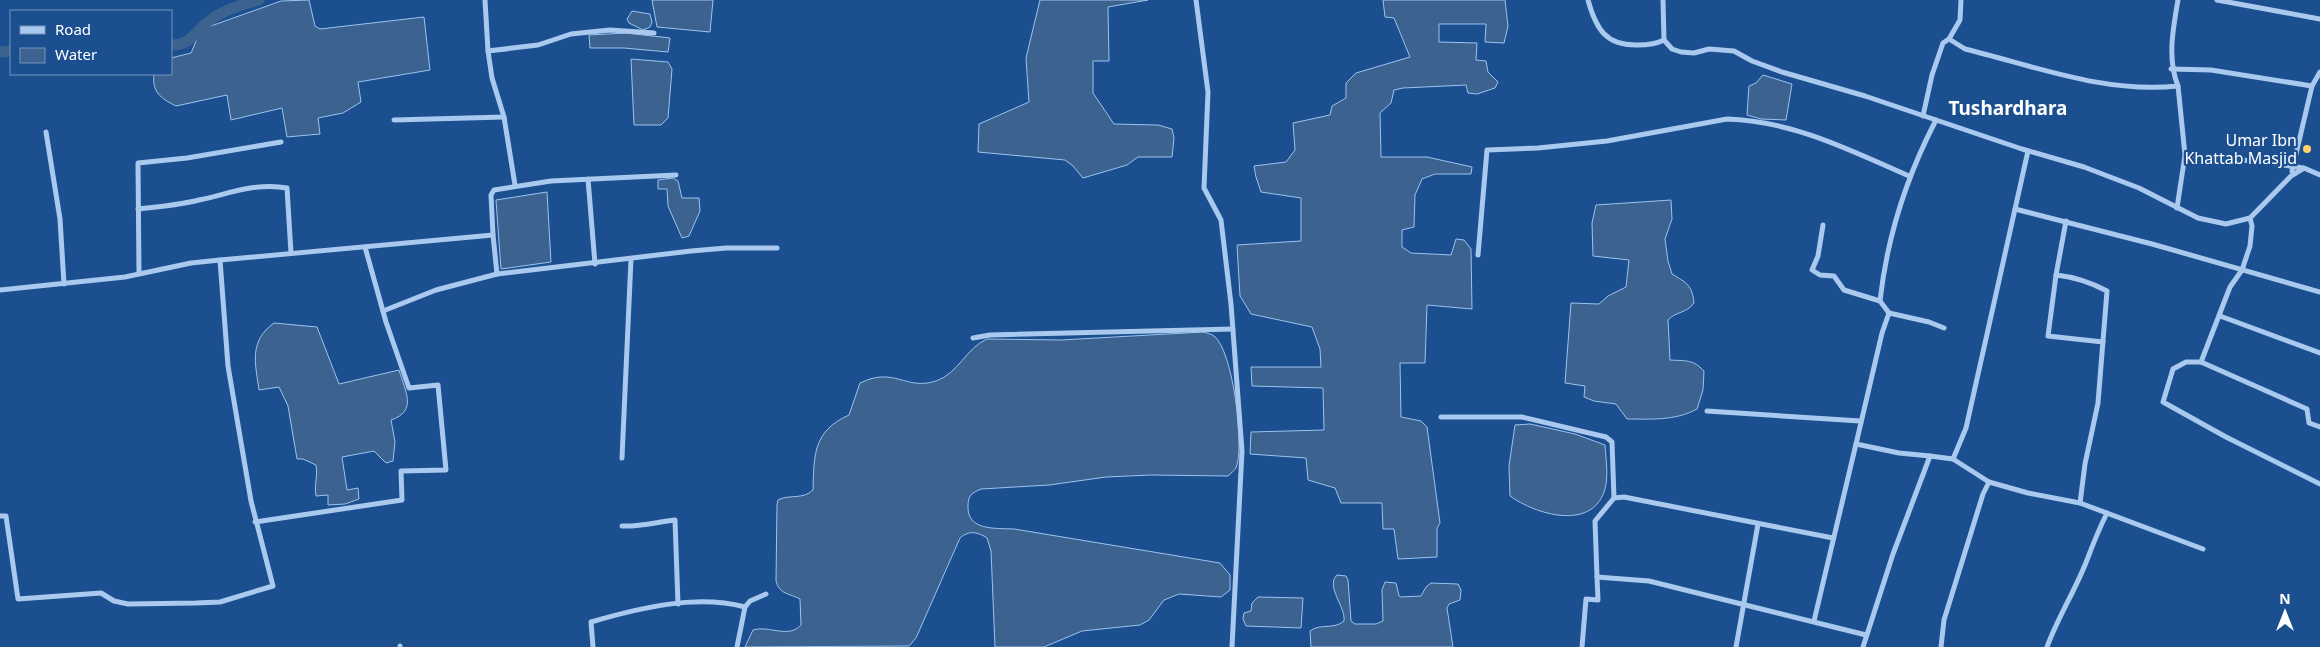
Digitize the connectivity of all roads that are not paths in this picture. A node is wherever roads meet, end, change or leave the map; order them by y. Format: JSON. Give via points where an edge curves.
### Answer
{"nodes":[{"id":1,"x":485,"y":0,"type":"edge"},
{"id":2,"x":1196,"y":0,"type":"edge"},
{"id":3,"x":1588,"y":0,"type":"edge"},
{"id":4,"x":1663,"y":0,"type":"edge"},
{"id":5,"x":1961,"y":0,"type":"edge"},
{"id":6,"x":2178,"y":0,"type":"edge"},
{"id":7,"x":2217,"y":0,"type":"edge"},
{"id":8,"x":2320,"y":19,"type":"edge"},
{"id":9,"x":654,"y":33,"type":"dead end"},
{"id":10,"x":1950,"y":39,"type":"junction"},
{"id":11,"x":1664,"y":40,"type":"junction"},
{"id":12,"x":488,"y":51,"type":"junction"},
{"id":13,"x":2171,"y":69,"type":"junction"},
{"id":14,"x":2320,"y":72,"type":"edge"},
{"id":15,"x":2178,"y":86,"type":"junction"},
{"id":16,"x":2312,"y":86,"type":"junction"},
{"id":17,"x":1923,"y":116,"type":"junction"},
{"id":18,"x":504,"y":117,"type":"junction"},
{"id":19,"x":394,"y":120,"type":"dead end"},
{"id":20,"x":1936,"y":120,"type":"junction"},
{"id":21,"x":46,"y":132,"type":"dead end"},
{"id":22,"x":281,"y":142,"type":"dead end"},
{"id":23,"x":2028,"y":151,"type":"junction"},
{"id":24,"x":2185,"y":155,"type":"junction"},
{"id":25,"x":2293,"y":168,"type":"junction"},
{"id":26,"x":2304,"y":168,"type":"junction"},
{"id":27,"x":676,"y":175,"type":"dead end"},
{"id":28,"x":2320,"y":175,"type":"edge"},
{"id":29,"x":1909,"y":176,"type":"junction"},
{"id":30,"x":2291,"y":176,"type":"junction"},
{"id":31,"x":588,"y":179,"type":"junction"},
{"id":32,"x":515,"y":185,"type":"junction"},
{"id":33,"x":2177,"y":208,"type":"junction"},
{"id":34,"x":138,"y":209,"type":"junction"},
{"id":35,"x":2015,"y":209,"type":"junction"},
{"id":36,"x":2250,"y":218,"type":"junction"},
{"id":37,"x":2066,"y":221,"type":"junction"},
{"id":38,"x":1823,"y":225,"type":"dead end"},
{"id":39,"x":493,"y":235,"type":"junction"},
{"id":40,"x":365,"y":247,"type":"junction"},
{"id":41,"x":776,"y":248,"type":"dead end"},
{"id":42,"x":291,"y":253,"type":"junction"},
{"id":43,"x":1478,"y":255,"type":"dead end"},
{"id":44,"x":631,"y":259,"type":"junction"},
{"id":45,"x":220,"y":260,"type":"junction"},
{"id":46,"x":595,"y":264,"type":"junction"},
{"id":47,"x":2242,"y":270,"type":"junction"},
{"id":48,"x":139,"y":273,"type":"junction"},
{"id":49,"x":497,"y":274,"type":"junction"},
{"id":50,"x":2056,"y":275,"type":"junction"},
{"id":51,"x":64,"y":284,"type":"junction"},
{"id":52,"x":0,"y":290,"type":"edge"},
{"id":53,"x":2320,"y":292,"type":"edge"},
{"id":54,"x":1880,"y":301,"type":"junction"},
{"id":55,"x":383,"y":311,"type":"junction"},
{"id":56,"x":1889,"y":313,"type":"junction"},
{"id":57,"x":2220,"y":316,"type":"junction"},
{"id":58,"x":1944,"y":328,"type":"dead end"},
{"id":59,"x":1233,"y":329,"type":"junction"},
{"id":60,"x":973,"y":338,"type":"dead end"},
{"id":61,"x":2103,"y":342,"type":"junction"},
{"id":62,"x":2320,"y":353,"type":"edge"},
{"id":63,"x":2201,"y":362,"type":"junction"},
{"id":64,"x":1707,"y":411,"type":"dead end"},
{"id":65,"x":1441,"y":417,"type":"dead end"},
{"id":66,"x":1860,"y":421,"type":"junction"},
{"id":67,"x":2320,"y":427,"type":"edge"},
{"id":68,"x":1856,"y":444,"type":"junction"},
{"id":69,"x":1930,"y":456,"type":"junction"},
{"id":70,"x":622,"y":458,"type":"dead end"},
{"id":71,"x":1953,"y":459,"type":"junction"},
{"id":72,"x":1989,"y":482,"type":"junction"},
{"id":73,"x":2320,"y":484,"type":"edge"},
{"id":74,"x":1614,"y":498,"type":"junction"},
{"id":75,"x":2080,"y":503,"type":"junction"},
{"id":76,"x":2106,"y":513,"type":"junction"},
{"id":77,"x":0,"y":516,"type":"edge"},
{"id":78,"x":256,"y":522,"type":"junction"},
{"id":79,"x":1758,"y":524,"type":"junction"},
{"id":80,"x":622,"y":526,"type":"dead end"},
{"id":81,"x":1834,"y":538,"type":"junction"},
{"id":82,"x":2203,"y":549,"type":"dead end"},
{"id":83,"x":1597,"y":577,"type":"junction"},
{"id":84,"x":766,"y":594,"type":"dead end"},
{"id":85,"x":678,"y":604,"type":"junction"},
{"id":86,"x":1744,"y":604,"type":"junction"},
{"id":87,"x":744,"y":607,"type":"junction"},
{"id":88,"x":1814,"y":621,"type":"junction"},
{"id":89,"x":1866,"y":635,"type":"junction"},
{"id":90,"x":593,"y":647,"type":"edge"},
{"id":91,"x":737,"y":647,"type":"edge"},
{"id":92,"x":1232,"y":647,"type":"edge"},
{"id":93,"x":1582,"y":647,"type":"edge"},
{"id":94,"x":1736,"y":647,"type":"edge"},
{"id":95,"x":1863,"y":647,"type":"edge"},
{"id":96,"x":1941,"y":647,"type":"edge"},
{"id":97,"x":2046,"y":647,"type":"edge"}],
"edges":[{"from":1,"to":12,"type":"street"},
{"from":2,"to":59,"type":"street","via":[[1208,92],[1204,188],[1221,220]]},
{"from":3,"to":11,"type":"street","via":[[1595,20],[1615,44],[1643,45]]},
{"from":4,"to":11,"type":"street"},
{"from":5,"to":10,"type":"street","via":[[1960,20]]},
{"from":6,"to":13,"type":"street"},
{"from":7,"to":8,"type":"street"},
{"from":9,"to":12,"type":"street","via":[[610,30],[571,34],[538,45]]},
{"from":10,"to":15,"type":"street","via":[[1965,49],[2099,84],[2155,88]]},
{"from":10,"to":17,"type":"street","via":[[1944,43],[1932,75]]},
{"from":11,"to":17,"type":"street","via":[[1672,49],[1681,52],[1734,51],[1752,62]]},
{"from":12,"to":18,"type":"street"},
{"from":13,"to":15,"type":"street"},
{"from":13,"to":16,"type":"street","via":[[2210,70]]},
{"from":14,"to":16,"type":"street"},
{"from":15,"to":24,"type":"street"},
{"from":16,"to":25,"type":"street"},
{"from":17,"to":20,"type":"street"},
{"from":18,"to":19,"type":"street"},
{"from":18,"to":32,"type":"street"},
{"from":20,"to":23,"type":"street"},
{"from":20,"to":29,"type":"street"},
{"from":21,"to":51,"type":"street","via":[[60,219]]},
{"from":22,"to":34,"type":"street","via":[[138,163]]},
{"from":23,"to":33,"type":"street","via":[[2084,167],[2139,188]]},
{"from":23,"to":35,"type":"street"},
{"from":24,"to":25,"type":"street"},
{"from":24,"to":33,"type":"street"},
{"from":25,"to":26,"type":"street"},
{"from":25,"to":30,"type":"street"},
{"from":26,"to":28,"type":"street"},
{"from":26,"to":30,"type":"street"},
{"from":27,"to":31,"type":"street"},
{"from":29,"to":43,"type":"street","via":[[1800,130],[1748,120],[1727,119],[1584,144],[1487,150]]},
{"from":29,"to":54,"type":"street","via":[[1894,227]]},
{"from":30,"to":36,"type":"street"},
{"from":31,"to":32,"type":"street"},
{"from":31,"to":46,"type":"street"},
{"from":32,"to":39,"type":"street","via":[[494,190],[491,195]]},
{"from":33,"to":36,"type":"street","via":[[2198,218],[2226,224]]},
{"from":34,"to":42,"type":"street","via":[[198,201],[244,189],[287,188]]},
{"from":34,"to":48,"type":"street"},
{"from":35,"to":37,"type":"street"},
{"from":35,"to":71,"type":"street","via":[[1966,428]]},
{"from":36,"to":47,"type":"street","via":[[2250,246]]},
{"from":37,"to":47,"type":"street"},
{"from":37,"to":50,"type":"street"},
{"from":38,"to":54,"type":"street","via":[[1818,256],[1812,270],[1820,275],[1834,276],[1844,290]]},
{"from":39,"to":40,"type":"street"},
{"from":39,"to":49,"type":"street"},
{"from":40,"to":42,"type":"street"},
{"from":40,"to":55,"type":"street"},
{"from":41,"to":44,"type":"street","via":[[726,248]]},
{"from":42,"to":45,"type":"street"},
{"from":44,"to":46,"type":"street"},
{"from":44,"to":70,"type":"street"},
{"from":45,"to":48,"type":"street"},
{"from":45,"to":78,"type":"street","via":[[228,366]]},
{"from":46,"to":49,"type":"street"},
{"from":47,"to":53,"type":"street"},
{"from":47,"to":57,"type":"street","via":[[2230,287]]},
{"from":48,"to":51,"type":"street"},
{"from":49,"to":55,"type":"street","via":[[436,290]]},
{"from":50,"to":61,"type":"street","via":[[2082,280],[2106,292]]},
{"from":50,"to":61,"type":"street","via":[[2048,336]]},
{"from":51,"to":52,"type":"street"},
{"from":54,"to":56,"type":"street"},
{"from":55,"to":78,"type":"street","via":[[409,388],[438,385],[446,470],[401,471],[402,500]]},
{"from":56,"to":58,"type":"street"},
{"from":56,"to":66,"type":"street"},
{"from":57,"to":62,"type":"street"},
{"from":57,"to":63,"type":"street"},
{"from":59,"to":60,"type":"street"},
{"from":59,"to":92,"type":"street","via":[[1242,451]]},
{"from":61,"to":75,"type":"street","via":[[2098,403]]},
{"from":63,"to":67,"type":"street","via":[[2308,409],[2309,423]]},
{"from":63,"to":73,"type":"street","via":[[2186,362],[2173,369],[2162,402]]},
{"from":64,"to":66,"type":"street"},
{"from":65,"to":74,"type":"street","via":[[1522,417],[1606,437],[1612,442]]},
{"from":66,"to":68,"type":"street"},
{"from":68,"to":69,"type":"street"},
{"from":68,"to":81,"type":"street"},
{"from":69,"to":71,"type":"street"},
{"from":69,"to":89,"type":"street"},
{"from":71,"to":72,"type":"street"},
{"from":72,"to":75,"type":"street"},
{"from":72,"to":96,"type":"street","via":[[1944,620]]},
{"from":74,"to":79,"type":"street","via":[[1624,497]]},
{"from":74,"to":83,"type":"street","via":[[1595,522]]},
{"from":75,"to":76,"type":"street"},
{"from":76,"to":82,"type":"street"},
{"from":76,"to":97,"type":"street"},
{"from":77,"to":78,"type":"street","via":[[6,516],[18,599],[101,593],[128,604],[220,602],[273,586]]},
{"from":79,"to":81,"type":"street"},
{"from":79,"to":86,"type":"street"},
{"from":80,"to":85,"type":"street","via":[[675,520]]},
{"from":81,"to":88,"type":"street"},
{"from":83,"to":86,"type":"street","via":[[1649,581]]},
{"from":83,"to":93,"type":"street","via":[[1598,600],[1586,599]]},
{"from":84,"to":87,"type":"street"},
{"from":85,"to":87,"type":"street","via":[[718,602]]},
{"from":85,"to":90,"type":"street","via":[[645,608],[591,622]]},
{"from":86,"to":88,"type":"street"},
{"from":86,"to":94,"type":"street"},
{"from":87,"to":91,"type":"street"},
{"from":88,"to":89,"type":"street"},
{"from":89,"to":95,"type":"street"}]}
